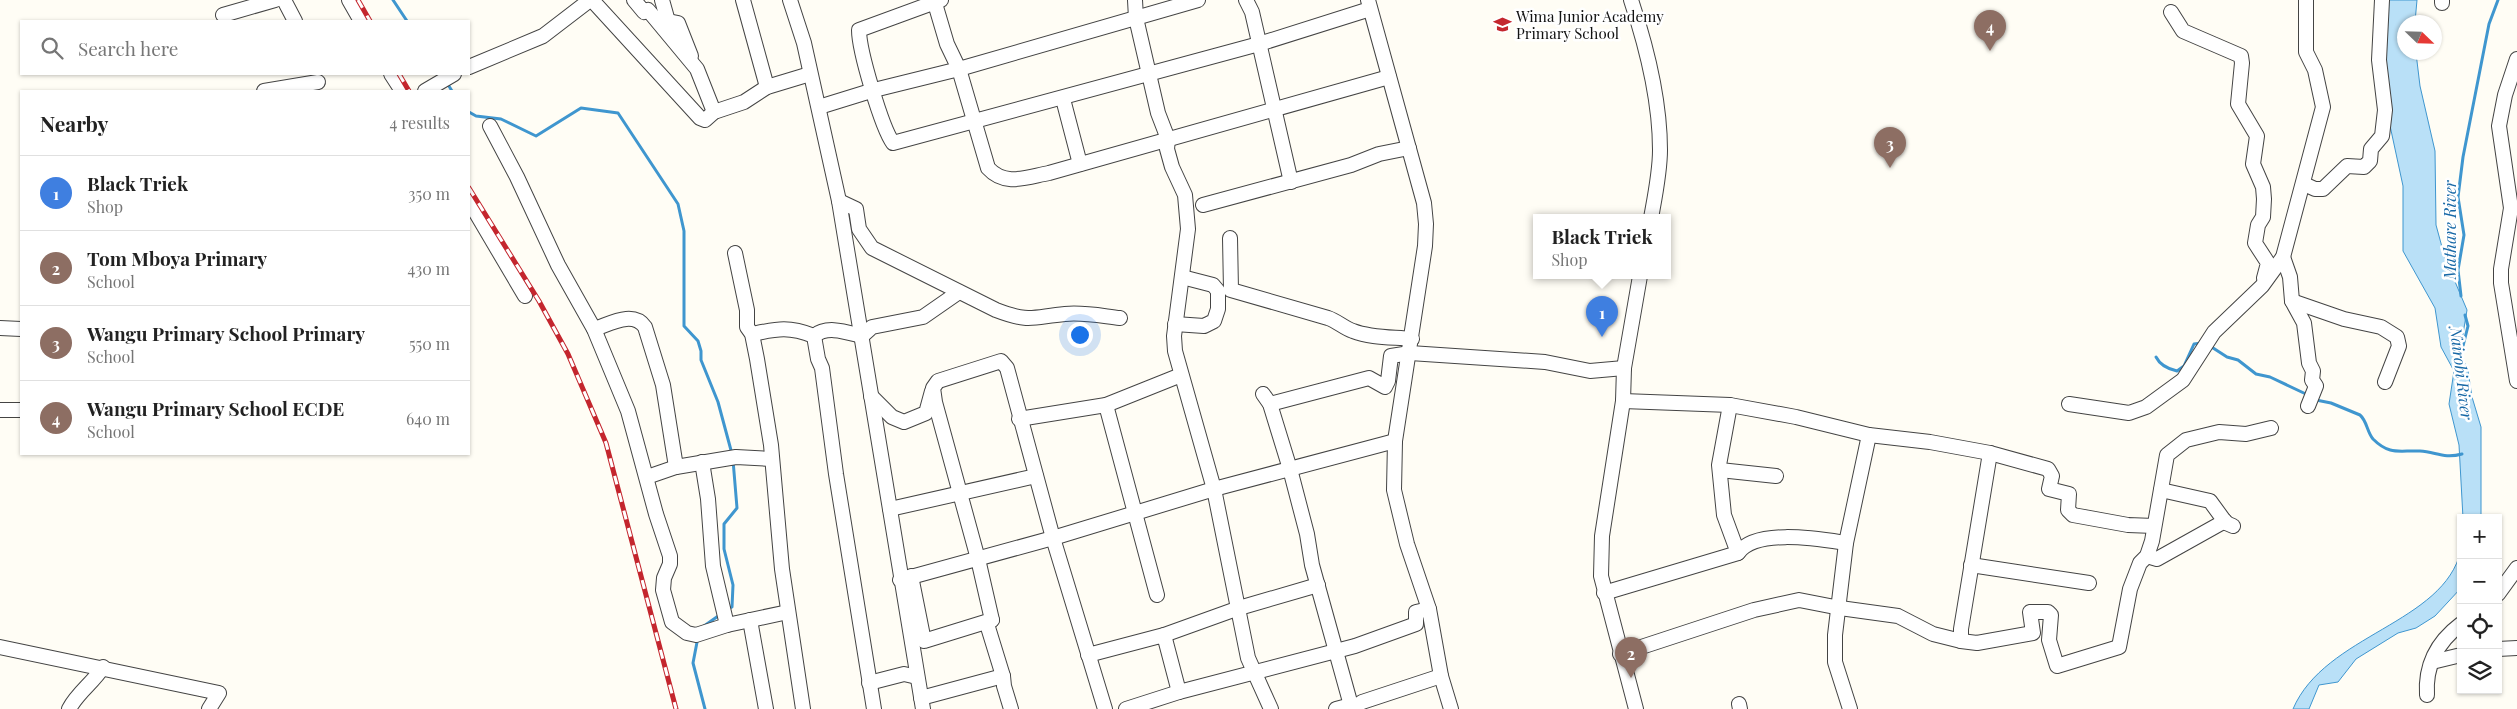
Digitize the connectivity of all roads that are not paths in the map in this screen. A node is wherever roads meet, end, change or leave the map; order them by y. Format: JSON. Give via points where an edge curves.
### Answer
{"nodes":[{"id":1,"x":275,"y":0,"type":"edge"},
{"id":2,"x":284,"y":0,"type":"edge"},
{"id":3,"x":349,"y":0,"type":"edge"},
{"id":4,"x":591,"y":0,"type":"edge"},
{"id":5,"x":634,"y":0,"type":"edge"},
{"id":6,"x":662,"y":0,"type":"edge"},
{"id":7,"x":743,"y":0,"type":"edge"},
{"id":8,"x":790,"y":0,"type":"edge"},
{"id":9,"x":1135,"y":0,"type":"edge"},
{"id":10,"x":1198,"y":0,"type":"edge"},
{"id":11,"x":1246,"y":0,"type":"edge"},
{"id":12,"x":1631,"y":0,"type":"edge"},
{"id":13,"x":2306,"y":0,"type":"edge"},
{"id":14,"x":2382,"y":0,"type":"edge"},
{"id":15,"x":937,"y":1,"type":"edge"},
{"id":16,"x":1369,"y":5,"type":"edge"},
{"id":17,"x":2171,"y":12,"type":"dead end"},
{"id":18,"x":223,"y":15,"type":"dead end"},
{"id":19,"x":1136,"y":18,"type":"junction"},
{"id":20,"x":294,"y":20,"type":"edge"},
{"id":21,"x":360,"y":20,"type":"edge"},
{"id":22,"x":666,"y":27,"type":"junction"},
{"id":23,"x":1259,"y":44,"type":"junction"},
{"id":24,"x":2517,"y":59,"type":"edge"},
{"id":25,"x":470,"y":67,"type":"edge"},
{"id":26,"x":959,"y":69,"type":"junction"},
{"id":27,"x":1149,"y":73,"type":"junction"},
{"id":28,"x":810,"y":74,"type":"junction"},
{"id":29,"x":392,"y":75,"type":"edge"},
{"id":30,"x":450,"y":77,"type":"edge"},
{"id":31,"x":1389,"y":77,"type":"junction"},
{"id":32,"x":318,"y":82,"type":"edge"},
{"id":33,"x":767,"y":88,"type":"junction"},
{"id":34,"x":270,"y":90,"type":"edge"},
{"id":35,"x":401,"y":90,"type":"edge"},
{"id":36,"x":427,"y":90,"type":"edge"},
{"id":37,"x":874,"y":90,"type":"junction"},
{"id":38,"x":1063,"y":98,"type":"junction"},
{"id":39,"x":819,"y":107,"type":"junction"},
{"id":40,"x":1275,"y":110,"type":"junction"},
{"id":41,"x":714,"y":112,"type":"junction"},
{"id":42,"x":973,"y":122,"type":"junction"},
{"id":43,"x":490,"y":126,"type":"dead end"},
{"id":44,"x":1168,"y":139,"type":"junction"},
{"id":45,"x":1409,"y":148,"type":"junction"},
{"id":46,"x":1080,"y":164,"type":"junction"},
{"id":47,"x":1292,"y":182,"type":"junction"},
{"id":48,"x":2304,"y":184,"type":"junction"},
{"id":49,"x":839,"y":201,"type":"junction"},
{"id":50,"x":470,"y":203,"type":"edge"},
{"id":51,"x":1203,"y":205,"type":"dead end"},
{"id":52,"x":1652,"y":214,"type":"edge"},
{"id":53,"x":1230,"y":238,"type":"dead end"},
{"id":54,"x":735,"y":253,"type":"dead end"},
{"id":55,"x":2283,"y":257,"type":"junction"},
{"id":56,"x":1182,"y":277,"type":"junction"},
{"id":57,"x":1639,"y":279,"type":"edge"},
{"id":58,"x":2262,"y":286,"type":"junction"},
{"id":59,"x":960,"y":292,"type":"junction"},
{"id":60,"x":525,"y":296,"type":"dead end"},
{"id":61,"x":2292,"y":301,"type":"junction"},
{"id":62,"x":1120,"y":318,"type":"dead end"},
{"id":63,"x":1175,"y":324,"type":"junction"},
{"id":64,"x":0,"y":328,"type":"edge"},
{"id":65,"x":594,"y":328,"type":"junction"},
{"id":66,"x":20,"y":329,"type":"edge"},
{"id":67,"x":752,"y":334,"type":"junction"},
{"id":68,"x":814,"y":336,"type":"junction"},
{"id":69,"x":862,"y":336,"type":"junction"},
{"id":70,"x":1411,"y":346,"type":"junction"},
{"id":71,"x":1624,"y":368,"type":"junction"},
{"id":72,"x":1181,"y":375,"type":"junction"},
{"id":73,"x":2517,"y":381,"type":"edge"},
{"id":74,"x":2385,"y":382,"type":"dead end"},
{"id":75,"x":933,"y":388,"type":"junction"},
{"id":76,"x":871,"y":396,"type":"junction"},
{"id":77,"x":2311,"y":400,"type":"dead end"},
{"id":78,"x":1623,"y":401,"type":"junction"},
{"id":79,"x":2069,"y":404,"type":"dead end"},
{"id":80,"x":1106,"y":405,"type":"junction"},
{"id":81,"x":1730,"y":405,"type":"junction"},
{"id":82,"x":0,"y":410,"type":"edge"},
{"id":83,"x":20,"y":410,"type":"edge"},
{"id":84,"x":1020,"y":419,"type":"junction"},
{"id":85,"x":2271,"y":428,"type":"dead end"},
{"id":86,"x":1870,"y":435,"type":"junction"},
{"id":87,"x":1395,"y":441,"type":"junction"},
{"id":88,"x":1990,"y":453,"type":"junction"},
{"id":89,"x":772,"y":459,"type":"junction"},
{"id":90,"x":702,"y":462,"type":"junction"},
{"id":91,"x":676,"y":466,"type":"junction"},
{"id":92,"x":1290,"y":469,"type":"junction"},
{"id":93,"x":1720,"y":470,"type":"junction"},
{"id":94,"x":1036,"y":476,"type":"junction"},
{"id":95,"x":1776,"y":476,"type":"dead end"},
{"id":96,"x":647,"y":477,"type":"junction"},
{"id":97,"x":1214,"y":489,"type":"junction"},
{"id":98,"x":2161,"y":490,"type":"junction"},
{"id":99,"x":958,"y":493,"type":"junction"},
{"id":100,"x":890,"y":509,"type":"junction"},
{"id":101,"x":1135,"y":513,"type":"junction"},
{"id":102,"x":2154,"y":526,"type":"junction"},
{"id":103,"x":1053,"y":538,"type":"junction"},
{"id":104,"x":1846,"y":543,"type":"junction"},
{"id":105,"x":1738,"y":553,"type":"junction"},
{"id":106,"x":2148,"y":556,"type":"junction"},
{"id":107,"x":978,"y":559,"type":"junction"},
{"id":108,"x":1972,"y":565,"type":"junction"},
{"id":109,"x":2517,"y":568,"type":"edge"},
{"id":110,"x":906,"y":578,"type":"junction"},
{"id":111,"x":2089,"y":583,"type":"dead end"},
{"id":112,"x":1318,"y":585,"type":"junction"},
{"id":113,"x":2502,"y":589,"type":"edge"},
{"id":114,"x":1604,"y":593,"type":"junction"},
{"id":115,"x":1157,"y":595,"type":"dead end"},
{"id":116,"x":1239,"y":608,"type":"junction"},
{"id":117,"x":1840,"y":608,"type":"junction"},
{"id":118,"x":1429,"y":609,"type":"junction"},
{"id":119,"x":788,"y":612,"type":"junction"},
{"id":120,"x":750,"y":620,"type":"junction"},
{"id":121,"x":992,"y":620,"type":"junction"},
{"id":122,"x":726,"y":625,"type":"junction"},
{"id":123,"x":2457,"y":628,"type":"edge"},
{"id":124,"x":1164,"y":635,"type":"junction"},
{"id":125,"x":1961,"y":641,"type":"junction"},
{"id":126,"x":0,"y":647,"type":"edge"},
{"id":127,"x":2517,"y":648,"type":"edge"},
{"id":128,"x":2502,"y":649,"type":"edge"},
{"id":129,"x":1334,"y":650,"type":"junction"},
{"id":130,"x":1620,"y":654,"type":"junction"},
{"id":131,"x":1088,"y":655,"type":"junction"},
{"id":132,"x":2457,"y":656,"type":"edge"},
{"id":133,"x":2432,"y":662,"type":"junction"},
{"id":134,"x":103,"y":668,"type":"junction"},
{"id":135,"x":1254,"y":672,"type":"junction"},
{"id":136,"x":1004,"y":676,"type":"junction"},
{"id":137,"x":1441,"y":676,"type":"junction"},
{"id":138,"x":918,"y":677,"type":"junction"},
{"id":139,"x":869,"y":683,"type":"junction"},
{"id":140,"x":1179,"y":692,"type":"junction"},
{"id":141,"x":2428,"y":695,"type":"dead end"},
{"id":142,"x":922,"y":704,"type":"edge"},
{"id":143,"x":1351,"y":708,"type":"edge"},
{"id":144,"x":70,"y":709,"type":"edge"},
{"id":145,"x":209,"y":709,"type":"edge"},
{"id":146,"x":766,"y":709,"type":"edge"},
{"id":147,"x":803,"y":709,"type":"edge"},
{"id":148,"x":874,"y":709,"type":"edge"},
{"id":149,"x":1011,"y":709,"type":"edge"},
{"id":150,"x":1105,"y":709,"type":"edge"},
{"id":151,"x":1126,"y":709,"type":"edge"},
{"id":152,"x":1271,"y":709,"type":"edge"},
{"id":153,"x":1336,"y":709,"type":"edge"},
{"id":154,"x":1451,"y":709,"type":"edge"},
{"id":155,"x":1636,"y":709,"type":"edge"},
{"id":156,"x":1850,"y":709,"type":"edge"}],
"edges":[{"from":1,"to":18,"type":"street"},
{"from":2,"to":20,"type":"street"},
{"from":3,"to":21,"type":"street"},
{"from":4,"to":25,"type":"street","via":[[543,36]]},
{"from":4,"to":41,"type":"street","via":[[700,118],[705,120]]},
{"from":5,"to":22,"type":"street","via":[[644,12],[648,10]]},
{"from":6,"to":22,"type":"street"},
{"from":7,"to":33,"type":"street"},
{"from":8,"to":28,"type":"street"},
{"from":9,"to":19,"type":"street"},
{"from":10,"to":19,"type":"street"},
{"from":11,"to":23,"type":"street"},
{"from":12,"to":52,"type":"street","via":[[1658,104],[1660,152]]},
{"from":13,"to":48,"type":"street","via":[[2306,52],[2315,70],[2323,107]]},
{"from":14,"to":48,"type":"street","via":[[2379,60],[2385,110],[2382,136],[2371,149],[2370,160],[2364,167],[2348,166],[2323,189]]},
{"from":15,"to":26,"type":"street","via":[[947,44]]},
{"from":15,"to":37,"type":"street","via":[[859,30]]},
{"from":16,"to":23,"type":"street"},
{"from":16,"to":31,"type":"street"},
{"from":17,"to":58,"type":"street","via":[[2183,31],[2241,56],[2238,104],[2257,136],[2254,164],[2263,187],[2263,217],[2255,243],[2268,263]]},
{"from":19,"to":26,"type":"street"},
{"from":19,"to":27,"type":"street"},
{"from":22,"to":41,"type":"street","via":[[696,68]]},
{"from":23,"to":27,"type":"street"},
{"from":23,"to":40,"type":"street"},
{"from":24,"to":73,"type":"street","via":[[2505,94],[2499,126],[2510,208],[2501,283]]},
{"from":26,"to":37,"type":"street"},
{"from":26,"to":42,"type":"street"},
{"from":27,"to":38,"type":"street"},
{"from":27,"to":44,"type":"street"},
{"from":28,"to":33,"type":"street"},
{"from":28,"to":39,"type":"street"},
{"from":29,"to":35,"type":"street"},
{"from":30,"to":36,"type":"street"},
{"from":31,"to":40,"type":"street"},
{"from":31,"to":45,"type":"street"},
{"from":32,"to":34,"type":"street"},
{"from":33,"to":41,"type":"street","via":[[744,102]]},
{"from":37,"to":39,"type":"street"},
{"from":37,"to":42,"type":"street","via":[[879,112],[894,144]]},
{"from":38,"to":42,"type":"street"},
{"from":38,"to":46,"type":"street"},
{"from":39,"to":49,"type":"street"},
{"from":40,"to":44,"type":"street"},
{"from":40,"to":47,"type":"street"},
{"from":42,"to":46,"type":"street","via":[[988,168],[998,177],[1014,180]]},
{"from":43,"to":65,"type":"street","via":[[558,265]]},
{"from":44,"to":46,"type":"street"},
{"from":44,"to":56,"type":"street","via":[[1167,149],[1185,195],[1188,212]]},
{"from":45,"to":47,"type":"street","via":[[1379,154]]},
{"from":45,"to":70,"type":"street","via":[[1424,203],[1426,224]]},
{"from":47,"to":51,"type":"street"},
{"from":48,"to":55,"type":"street"},
{"from":49,"to":59,"type":"street","via":[[856,209],[859,229],[872,248]]},
{"from":49,"to":69,"type":"street"},
{"from":50,"to":60,"type":"street"},
{"from":53,"to":70,"type":"street","via":[[1230,290],[1328,318],[1351,331]]},
{"from":54,"to":67,"type":"street","via":[[747,310],[747,327]]},
{"from":55,"to":58,"type":"street"},
{"from":55,"to":61,"type":"street","via":[[2290,276]]},
{"from":56,"to":63,"type":"street"},
{"from":56,"to":63,"type":"street","via":[[1213,286],[1218,291],[1218,309],[1214,321],[1204,326]]},
{"from":57,"to":71,"type":"street"},
{"from":58,"to":79,"type":"street","via":[[2214,332],[2183,380],[2146,407],[2129,413]]},
{"from":59,"to":62,"type":"street","via":[[996,310],[1031,320],[1065,314]]},
{"from":59,"to":69,"type":"street","via":[[923,317],[872,327]]},
{"from":61,"to":74,"type":"street","via":[[2344,319],[2381,327],[2396,337],[2398,346]]},
{"from":61,"to":77,"type":"street","via":[[2304,323],[2312,380],[2316,386]]},
{"from":63,"to":72,"type":"street","via":[[1175,351]]},
{"from":64,"to":66,"type":"street"},
{"from":65,"to":91,"type":"street","via":[[629,318],[639,320],[645,327],[663,385]]},
{"from":65,"to":96,"type":"street","via":[[628,411]]},
{"from":67,"to":68,"type":"street","via":[[783,328]]},
{"from":67,"to":89,"type":"street"},
{"from":68,"to":69,"type":"street","via":[[819,332],[838,330]]},
{"from":68,"to":139,"type":"street","via":[[822,368]]},
{"from":69,"to":76,"type":"street"},
{"from":70,"to":71,"type":"street","via":[[1545,362],[1590,371]]},
{"from":70,"to":87,"type":"street"},
{"from":70,"to":92,"type":"street","via":[[1391,356],[1385,386],[1369,378],[1266,399]]},
{"from":71,"to":78,"type":"street"},
{"from":72,"to":80,"type":"street"},
{"from":72,"to":97,"type":"street"},
{"from":75,"to":76,"type":"street","via":[[926,413],[904,422],[892,417]]},
{"from":75,"to":84,"type":"street","via":[[938,382],[955,375],[1004,362]]},
{"from":75,"to":99,"type":"street"},
{"from":76,"to":100,"type":"street"},
{"from":78,"to":81,"type":"street"},
{"from":78,"to":114,"type":"street","via":[[1602,536],[1600,576]]},
{"from":80,"to":84,"type":"street"},
{"from":80,"to":101,"type":"street"},
{"from":81,"to":86,"type":"street"},
{"from":81,"to":93,"type":"street"},
{"from":82,"to":83,"type":"street"},
{"from":84,"to":94,"type":"street"},
{"from":85,"to":98,"type":"street","via":[[2246,434],[2219,432],[2186,440],[2167,455]]},
{"from":86,"to":88,"type":"street"},
{"from":86,"to":104,"type":"street"},
{"from":87,"to":92,"type":"street"},
{"from":87,"to":118,"type":"street","via":[[1394,490],[1407,544]]},
{"from":88,"to":102,"type":"street","via":[[2048,469],[2052,476],[2049,489],[2069,494],[2068,510],[2073,515],[2128,525]]},
{"from":88,"to":108,"type":"street"},
{"from":89,"to":90,"type":"street","via":[[736,457]]},
{"from":89,"to":119,"type":"street"},
{"from":90,"to":91,"type":"street"},
{"from":90,"to":122,"type":"street","via":[[713,566]]},
{"from":91,"to":96,"type":"street"},
{"from":92,"to":97,"type":"street"},
{"from":92,"to":112,"type":"street"},
{"from":93,"to":95,"type":"street"},
{"from":93,"to":105,"type":"street","via":[[1724,515]]},
{"from":94,"to":99,"type":"street"},
{"from":94,"to":103,"type":"street"},
{"from":96,"to":122,"type":"street","via":[[670,556],[663,590],[672,622],[679,629],[696,635]]},
{"from":97,"to":101,"type":"street"},
{"from":97,"to":116,"type":"street"},
{"from":98,"to":102,"type":"street"},
{"from":98,"to":106,"type":"street","via":[[2210,502],[2229,523],[2157,559]]},
{"from":99,"to":100,"type":"street"},
{"from":99,"to":107,"type":"street"},
{"from":100,"to":110,"type":"street"},
{"from":101,"to":103,"type":"street"},
{"from":101,"to":115,"type":"street"},
{"from":102,"to":106,"type":"street"},
{"from":103,"to":107,"type":"street"},
{"from":103,"to":131,"type":"street"},
{"from":104,"to":105,"type":"street","via":[[1782,536],[1743,546]]},
{"from":104,"to":117,"type":"street"},
{"from":105,"to":114,"type":"street"},
{"from":106,"to":125,"type":"street","via":[[2140,564],[2130,589],[2119,647],[2057,666],[2049,640],[2051,615],[2048,612],[2030,612],[2033,634],[1977,643]]},
{"from":107,"to":110,"type":"street"},
{"from":107,"to":121,"type":"street"},
{"from":108,"to":111,"type":"street"},
{"from":108,"to":125,"type":"street"},
{"from":109,"to":113,"type":"street"},
{"from":110,"to":121,"type":"street","via":[[924,641]]},
{"from":110,"to":138,"type":"street"},
{"from":112,"to":116,"type":"street"},
{"from":112,"to":129,"type":"street"},
{"from":114,"to":130,"type":"street"},
{"from":116,"to":124,"type":"street"},
{"from":116,"to":135,"type":"street","via":[[1242,635]]},
{"from":117,"to":125,"type":"street","via":[[1898,616],[1932,634]]},
{"from":117,"to":130,"type":"street","via":[[1799,600],[1754,610]]},
{"from":117,"to":156,"type":"street","via":[[1835,634],[1835,662]]},
{"from":118,"to":129,"type":"street","via":[[1416,612],[1416,624],[1355,646]]},
{"from":118,"to":137,"type":"street"},
{"from":119,"to":120,"type":"street"},
{"from":119,"to":147,"type":"street"},
{"from":120,"to":122,"type":"street"},
{"from":120,"to":146,"type":"street"},
{"from":121,"to":136,"type":"street","via":[[988,624]]},
{"from":123,"to":133,"type":"street","via":[[2438,646]]},
{"from":124,"to":131,"type":"street"},
{"from":124,"to":140,"type":"street"},
{"from":126,"to":134,"type":"street"},
{"from":127,"to":128,"type":"street"},
{"from":129,"to":135,"type":"street"},
{"from":129,"to":143,"type":"street"},
{"from":130,"to":155,"type":"street"},
{"from":131,"to":150,"type":"street"},
{"from":132,"to":133,"type":"street"},
{"from":133,"to":141,"type":"street"},
{"from":134,"to":144,"type":"street","via":[[79,693]]},
{"from":134,"to":145,"type":"street","via":[[219,693]]},
{"from":135,"to":140,"type":"street"},
{"from":135,"to":152,"type":"street"},
{"from":136,"to":142,"type":"street"},
{"from":136,"to":149,"type":"street"},
{"from":137,"to":143,"type":"street"},
{"from":137,"to":154,"type":"street"},
{"from":138,"to":139,"type":"street","via":[[904,674]]},
{"from":138,"to":142,"type":"street"},
{"from":139,"to":148,"type":"street"},
{"from":140,"to":151,"type":"street"},
{"from":143,"to":153,"type":"street"}]}
